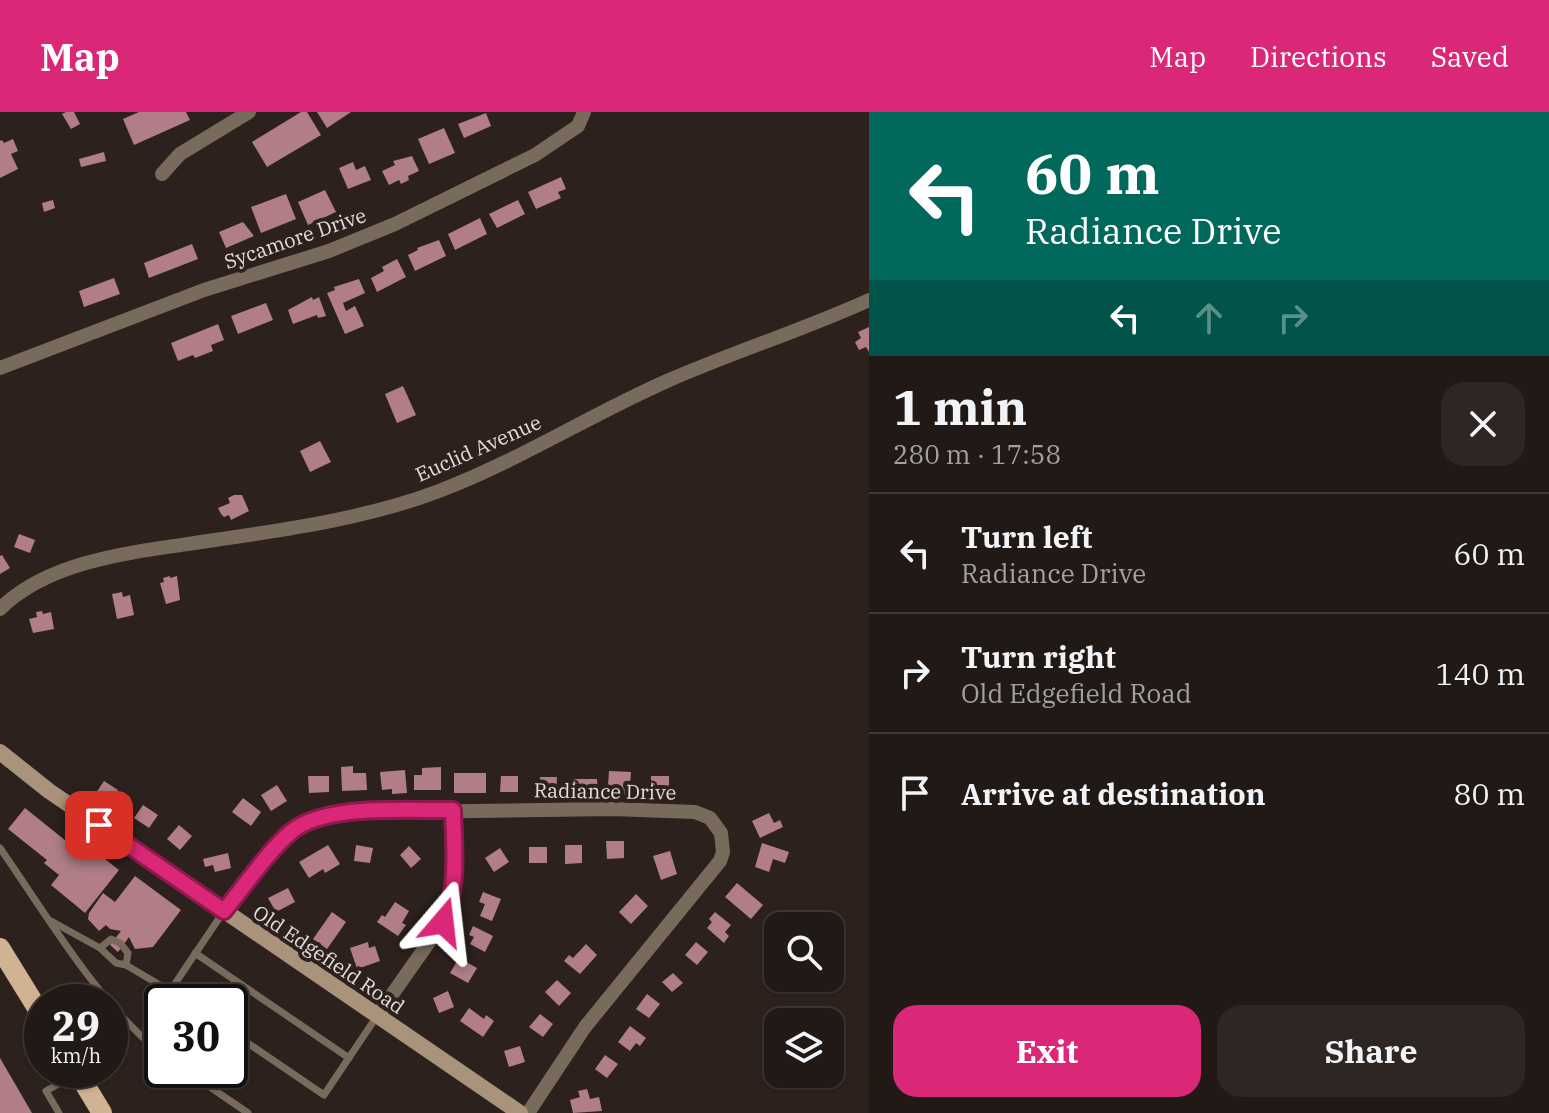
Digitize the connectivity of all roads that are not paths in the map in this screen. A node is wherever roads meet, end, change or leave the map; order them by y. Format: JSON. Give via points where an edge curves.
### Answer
{"nodes":[{"id":1,"x":249,"y":112,"type":"edge"},
{"id":2,"x":584,"y":112,"type":"edge"},
{"id":3,"x":162,"y":174,"type":"dead end"},
{"id":4,"x":869,"y":300,"type":"edge"},
{"id":5,"x":0,"y":368,"type":"edge"},
{"id":6,"x":0,"y":609,"type":"edge"},
{"id":7,"x":2,"y":757,"type":"edge"},
{"id":8,"x":453,"y":810,"type":"junction"},
{"id":9,"x":0,"y":848,"type":"edge"},
{"id":10,"x":224,"y":911,"type":"junction"},
{"id":11,"x":49,"y":920,"type":"junction"},
{"id":12,"x":0,"y":948,"type":"edge"},
{"id":13,"x":100,"y":948,"type":"junction"},
{"id":14,"x":195,"y":953,"type":"junction"},
{"id":15,"x":126,"y":965,"type":"junction"},
{"id":16,"x":158,"y":984,"type":"edge"},
{"id":17,"x":175,"y":984,"type":"edge"},
{"id":18,"x":24,"y":987,"type":"edge"},
{"id":19,"x":377,"y":1016,"type":"junction"},
{"id":20,"x":144,"y":1037,"type":"edge"},
{"id":21,"x":248,"y":1043,"type":"edge"},
{"id":22,"x":349,"y":1058,"type":"junction"},
{"id":23,"x":50,"y":1088,"type":"edge"},
{"id":24,"x":87,"y":1088,"type":"edge"},
{"id":25,"x":211,"y":1088,"type":"edge"},
{"id":26,"x":59,"y":1113,"type":"edge"},
{"id":27,"x":102,"y":1113,"type":"edge"},
{"id":28,"x":248,"y":1113,"type":"edge"},
{"id":29,"x":520,"y":1113,"type":"edge"},
{"id":30,"x":528,"y":1113,"type":"edge"}],
"edges":[{"from":1,"to":3,"type":"street","via":[[180,154]]},
{"from":2,"to":5,"type":"street","name":"Sycamore Drive","via":[[578,126],[535,155],[395,224]]},
{"from":4,"to":6,"type":"street","name":"Euclid Avenue","via":[[669,380],[438,492],[320,522],[83,564],[28,586]]},
{"from":7,"to":10,"type":"street","name":"Old Edgefield Road"},
{"from":8,"to":10,"type":"street","name":"Radiance Drive","via":[[344,812],[309,820],[289,833]]},
{"from":8,"to":19,"type":"street","via":[[449,909]]},
{"from":8,"to":30,"type":"street","name":"Radiance Drive","via":[[695,812],[710,818],[721,833],[720,861],[585,1027]]},
{"from":9,"to":11,"type":"lane"},
{"from":10,"to":14,"type":"lane"},
{"from":10,"to":19,"type":"street","name":"Old Edgefield Road"},
{"from":11,"to":13,"type":"lane"},
{"from":11,"to":20,"type":"lane","via":[[119,1013]]},
{"from":12,"to":18,"type":"main road"},
{"from":13,"to":15,"type":"lane"},
{"from":13,"to":15,"type":"lane","via":[[111,939],[120,943],[128,953]]},
{"from":14,"to":17,"type":"lane"},
{"from":14,"to":22,"type":"lane"},
{"from":15,"to":16,"type":"lane"},
{"from":19,"to":22,"type":"lane"},
{"from":19,"to":29,"type":"street","name":"Old Edgefield Road"},
{"from":21,"to":22,"type":"lane","via":[[324,1095]]},
{"from":23,"to":26,"type":"lane","via":[[46,1091]]},
{"from":24,"to":27,"type":"main road"},
{"from":25,"to":28,"type":"lane"}]}
